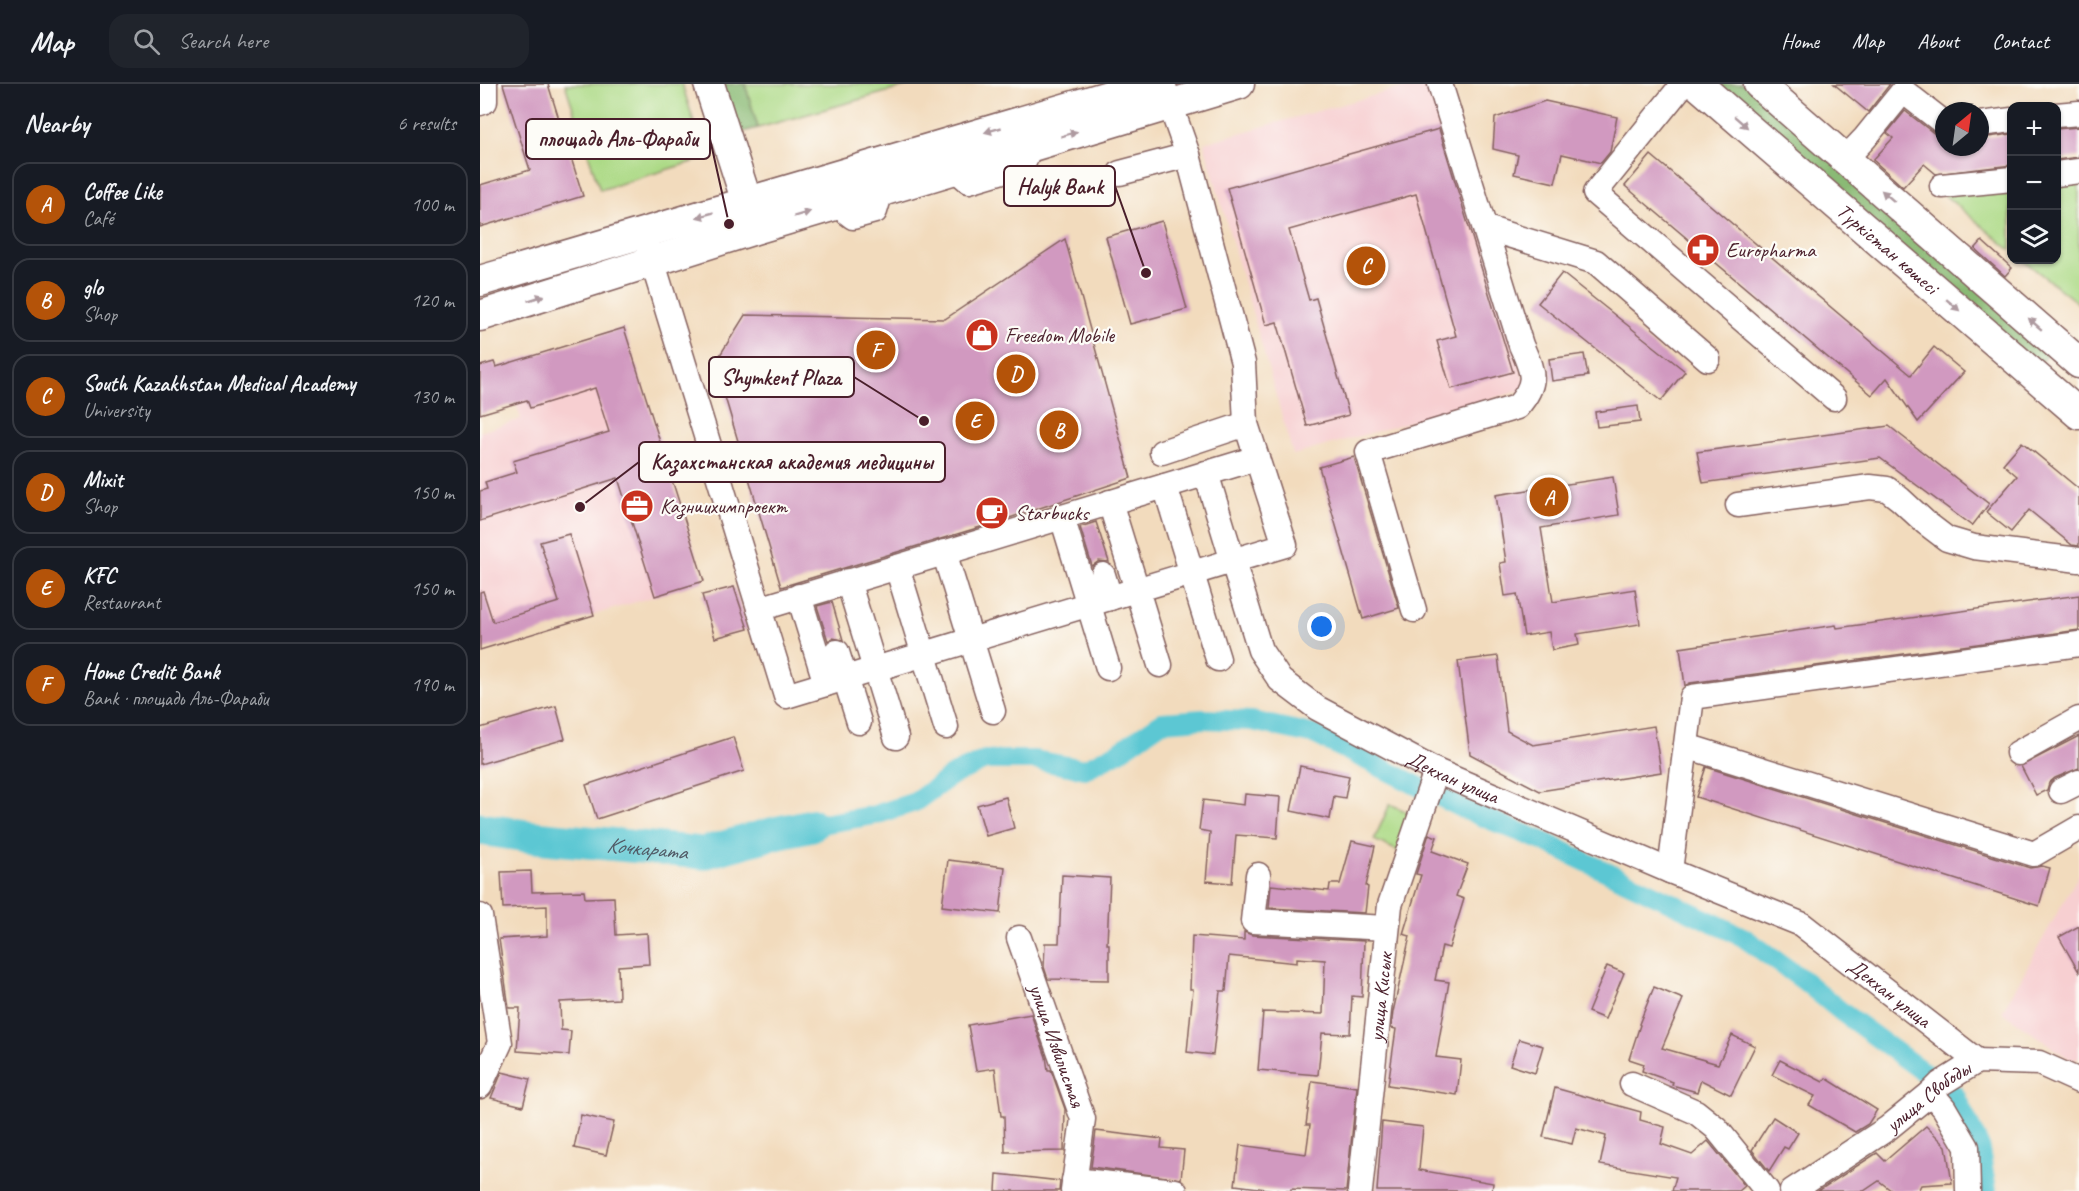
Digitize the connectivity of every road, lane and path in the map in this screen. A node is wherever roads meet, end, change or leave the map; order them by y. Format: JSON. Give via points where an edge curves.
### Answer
{"nodes":[{"id":1,"x":485,"y":84,"type":"edge"},
{"id":2,"x":710,"y":84,"type":"edge"},
{"id":3,"x":1239,"y":84,"type":"edge"},
{"id":4,"x":1440,"y":84,"type":"edge"},
{"id":5,"x":1683,"y":84,"type":"edge"},
{"id":6,"x":1697,"y":84,"type":"edge"},
{"id":7,"x":1759,"y":84,"type":"edge"},
{"id":8,"x":1906,"y":88,"type":"edge"},
{"id":9,"x":1161,"y":90,"type":"edge"},
{"id":10,"x":480,"y":103,"type":"edge"},
{"id":11,"x":2079,"y":113,"type":"edge"},
{"id":12,"x":1935,"y":115,"type":"edge"},
{"id":13,"x":2061,"y":115,"type":"edge"},
{"id":14,"x":2007,"y":121,"type":"edge"},
{"id":15,"x":1989,"y":123,"type":"edge"},
{"id":16,"x":1188,"y":155,"type":"junction"},
{"id":17,"x":1845,"y":159,"type":"junction"},
{"id":18,"x":2079,"y":171,"type":"edge"},
{"id":19,"x":1120,"y":173,"type":"dead end"},
{"id":20,"x":2061,"y":173,"type":"edge"},
{"id":21,"x":2007,"y":179,"type":"edge"},
{"id":22,"x":1942,"y":186,"type":"dead end"},
{"id":23,"x":751,"y":215,"type":"junction"},
{"id":24,"x":1486,"y":228,"type":"junction"},
{"id":25,"x":644,"y":233,"type":"junction"},
{"id":26,"x":652,"y":262,"type":"junction"},
{"id":27,"x":480,"y":281,"type":"edge"},
{"id":28,"x":480,"y":316,"type":"edge"},
{"id":29,"x":1708,"y":359,"type":"dead end"},
{"id":30,"x":2079,"y":363,"type":"edge"},
{"id":31,"x":1834,"y":398,"type":"dead end"},
{"id":32,"x":2079,"y":414,"type":"edge"},
{"id":33,"x":1246,"y":424,"type":"junction"},
{"id":34,"x":1162,"y":452,"type":"dead end"},
{"id":35,"x":1257,"y":458,"type":"junction"},
{"id":36,"x":1206,"y":473,"type":"junction"},
{"id":37,"x":1165,"y":486,"type":"junction"},
{"id":38,"x":1110,"y":502,"type":"junction"},
{"id":39,"x":1738,"y":505,"type":"dead end"},
{"id":40,"x":1062,"y":517,"type":"junction"},
{"id":41,"x":944,"y":552,"type":"junction"},
{"id":42,"x":2079,"y":560,"type":"edge"},
{"id":43,"x":1232,"y":561,"type":"junction"},
{"id":44,"x":897,"y":567,"type":"junction"},
{"id":45,"x":1192,"y":573,"type":"junction"},
{"id":46,"x":1103,"y":575,"type":"dead end"},
{"id":47,"x":848,"y":581,"type":"junction"},
{"id":48,"x":1137,"y":590,"type":"junction"},
{"id":49,"x":799,"y":596,"type":"junction"},
{"id":50,"x":1099,"y":601,"type":"junction"},
{"id":51,"x":759,"y":609,"type":"junction"},
{"id":52,"x":1414,"y":610,"type":"dead end"},
{"id":53,"x":971,"y":640,"type":"junction"},
{"id":54,"x":2079,"y":644,"type":"edge"},
{"id":55,"x":837,"y":652,"type":"dead end"},
{"id":56,"x":924,"y":654,"type":"junction"},
{"id":57,"x":1218,"y":659,"type":"dead end"},
{"id":58,"x":1160,"y":665,"type":"dead end"},
{"id":59,"x":1108,"y":668,"type":"dead end"},
{"id":60,"x":875,"y":669,"type":"junction"},
{"id":61,"x":835,"y":681,"type":"junction"},
{"id":62,"x":993,"y":711,"type":"dead end"},
{"id":63,"x":2079,"y":719,"type":"edge"},
{"id":64,"x":859,"y":722,"type":"dead end"},
{"id":65,"x":946,"y":727,"type":"dead end"},
{"id":66,"x":896,"y":737,"type":"dead end"},
{"id":67,"x":1686,"y":746,"type":"junction"},
{"id":68,"x":2018,"y":753,"type":"dead end"},
{"id":69,"x":1436,"y":772,"type":"junction"},
{"id":70,"x":2079,"y":828,"type":"edge"},
{"id":71,"x":1670,"y":871,"type":"junction"},
{"id":72,"x":1258,"y":875,"type":"dead end"},
{"id":73,"x":480,"y":916,"type":"edge"},
{"id":74,"x":1387,"y":928,"type":"junction"},
{"id":75,"x":1019,"y":938,"type":"dead end"},
{"id":76,"x":1977,"y":1061,"type":"junction"},
{"id":77,"x":2079,"y":1082,"type":"edge"},
{"id":78,"x":1632,"y":1084,"type":"dead end"},
{"id":79,"x":480,"y":1086,"type":"edge"},
{"id":80,"x":1932,"y":1093,"type":"junction"},
{"id":81,"x":1073,"y":1186,"type":"edge"},
{"id":82,"x":1175,"y":1191,"type":"edge"},
{"id":83,"x":1360,"y":1191,"type":"edge"},
{"id":84,"x":1767,"y":1191,"type":"edge"},
{"id":85,"x":1792,"y":1191,"type":"edge"},
{"id":86,"x":1968,"y":1191,"type":"edge"}],
"edges":[{"from":1,"to":10,"type":"street","via":[[485,101]]},
{"from":2,"to":23,"type":"main road"},
{"from":3,"to":9,"type":"main road"},
{"from":4,"to":24,"type":"street"},
{"from":5,"to":31,"type":"street","via":[[1594,193]]},
{"from":6,"to":32,"type":"main road","name":"Түркістан көшесі","one_way":true},
{"from":7,"to":17,"type":"main road","name":"Түркістан көшесі"},
{"from":8,"to":12,"type":"street"},
{"from":8,"to":17,"type":"street"},
{"from":9,"to":16,"type":"street"},
{"from":9,"to":23,"type":"main road","one_way":true},
{"from":23,"to":9,"type":"main road","one_way":true,"via":[[836,204],[880,191],[1030,145]]},
{"from":11,"to":13,"type":"street"},
{"from":14,"to":15,"type":"street"},
{"from":16,"to":19,"type":"street"},
{"from":16,"to":33,"type":"street","via":[[1243,363]]},
{"from":30,"to":17,"type":"main road","name":"Түркістан көшесі","one_way":true},
{"from":18,"to":20,"type":"street"},
{"from":21,"to":22,"type":"street"},
{"from":23,"to":25,"type":"main road","one_way":true},
{"from":23,"to":26,"type":"main road"},
{"from":24,"to":29,"type":"street","via":[[1596,262]]},
{"from":24,"to":52,"type":"street","via":[[1521,345],[1533,372],[1529,394],[1517,407],[1368,452]]},
{"from":25,"to":26,"type":"street"},
{"from":25,"to":27,"type":"main road"},
{"from":28,"to":26,"type":"main road","one_way":true},
{"from":26,"to":51,"type":"street"},
{"from":33,"to":34,"type":"street"},
{"from":33,"to":35,"type":"street"},
{"from":35,"to":36,"type":"street"},
{"from":35,"to":43,"type":"street","via":[[1285,545]]},
{"from":36,"to":37,"type":"street"},
{"from":36,"to":43,"type":"street","name":"Декхан улица"},
{"from":37,"to":38,"type":"street"},
{"from":37,"to":45,"type":"street"},
{"from":38,"to":40,"type":"street"},
{"from":38,"to":48,"type":"street"},
{"from":39,"to":42,"type":"street","via":[[1870,487],[1887,489],[1947,539],[1974,547]]},
{"from":40,"to":41,"type":"street"},
{"from":40,"to":50,"type":"street"},
{"from":41,"to":44,"type":"street"},
{"from":41,"to":53,"type":"street"},
{"from":43,"to":45,"type":"street"},
{"from":43,"to":69,"type":"street","name":"Декхан улица","via":[[1260,650],[1280,680],[1317,708]]},
{"from":44,"to":47,"type":"street"},
{"from":44,"to":56,"type":"street"},
{"from":45,"to":48,"type":"street"},
{"from":45,"to":57,"type":"street"},
{"from":46,"to":50,"type":"street"},
{"from":47,"to":49,"type":"street"},
{"from":47,"to":60,"type":"street"},
{"from":48,"to":50,"type":"street"},
{"from":48,"to":58,"type":"street"},
{"from":49,"to":51,"type":"street"},
{"from":49,"to":61,"type":"street"},
{"from":50,"to":53,"type":"street"},
{"from":50,"to":59,"type":"street"},
{"from":51,"to":61,"type":"street","via":[[786,696]]},
{"from":53,"to":56,"type":"street"},
{"from":53,"to":62,"type":"street"},
{"from":54,"to":67,"type":"street","via":[[1692,697]]},
{"from":55,"to":61,"type":"street"},
{"from":56,"to":60,"type":"street"},
{"from":56,"to":65,"type":"street"},
{"from":60,"to":61,"type":"street"},
{"from":60,"to":66,"type":"street"},
{"from":61,"to":64,"type":"street"},
{"from":63,"to":68,"type":"street"},
{"from":67,"to":70,"type":"street","via":[[2034,854]]},
{"from":67,"to":71,"type":"street"},
{"from":69,"to":71,"type":"street","name":"Декхан улица"},
{"from":69,"to":74,"type":"street","name":"улица Кисык","via":[[1390,905]]},
{"from":71,"to":76,"type":"street","name":"Декхан улица","via":[[1801,924]]},
{"from":72,"to":74,"type":"street","via":[[1253,921]]},
{"from":73,"to":79,"type":"street","via":[[500,1043]]},
{"from":74,"to":83,"type":"street","name":"улица Кисык"},
{"from":75,"to":81,"type":"street","name":"улица Извилистая","via":[[1083,1119]]},
{"from":76,"to":77,"type":"street","name":"улица Свободы","via":[[2039,1063]]},
{"from":76,"to":80,"type":"street","name":"улица Свободы"},
{"from":78,"to":84,"type":"street","via":[[1695,1112],[1716,1128]]},
{"from":80,"to":85,"type":"street","name":"улица Свободы","via":[[1888,1128]]},
{"from":80,"to":86,"type":"street","via":[[1967,1147]]},
{"from":81,"to":82,"type":"street"}]}
